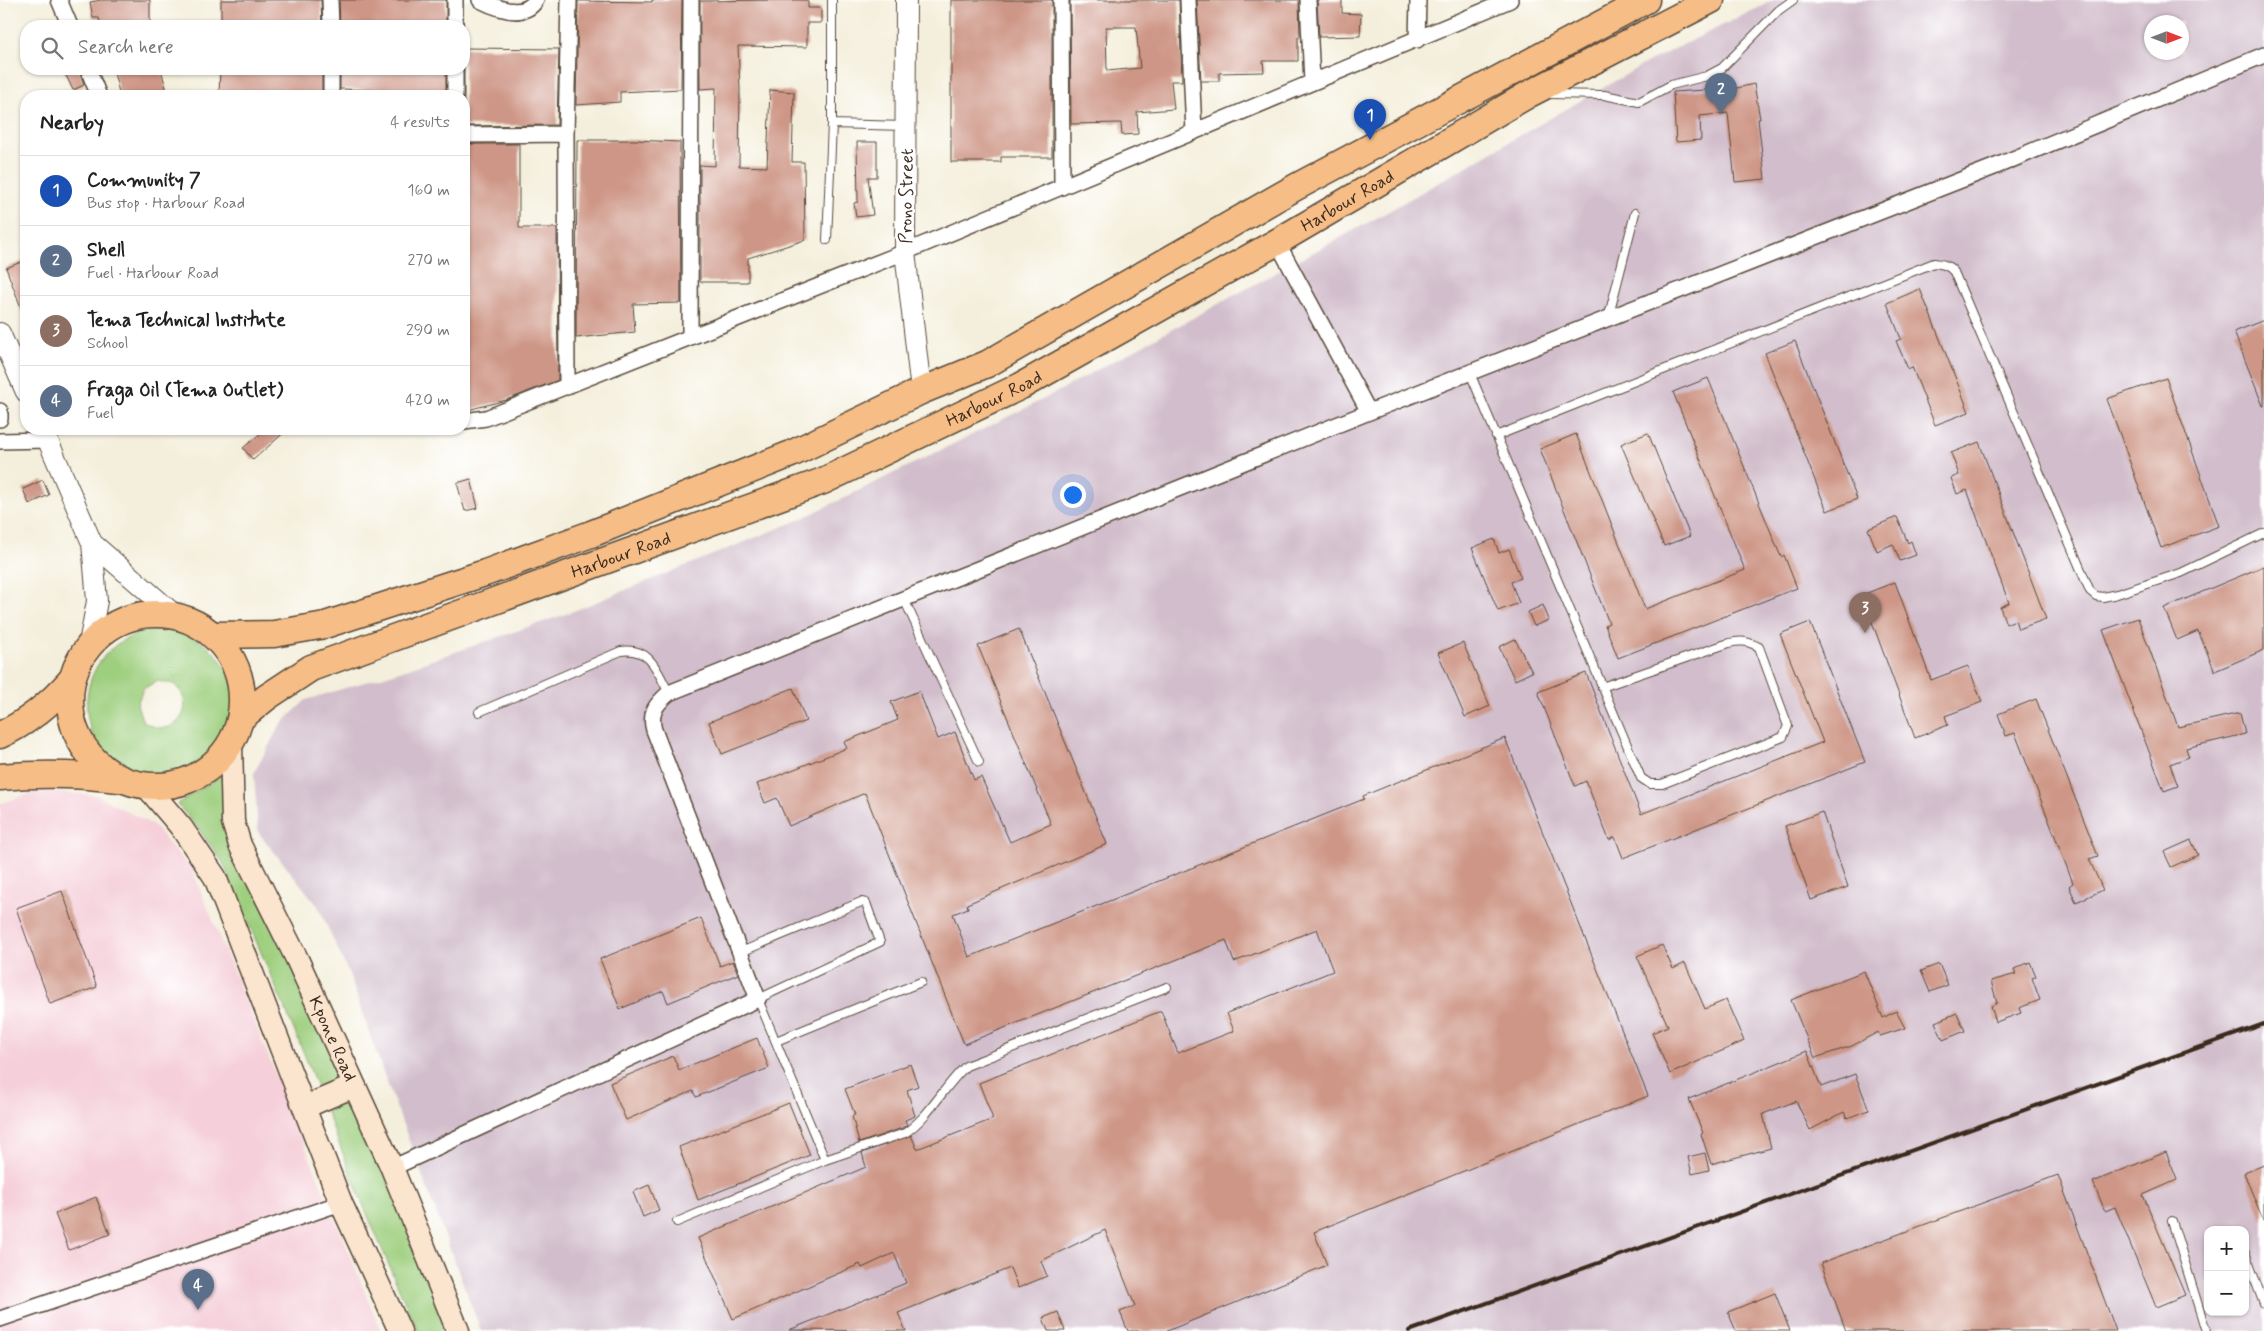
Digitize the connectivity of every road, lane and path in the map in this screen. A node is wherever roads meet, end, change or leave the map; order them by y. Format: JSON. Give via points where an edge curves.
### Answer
{"nodes":[{"id":1,"x":59,"y":0,"type":"edge"},
{"id":2,"x":330,"y":0,"type":"edge"},
{"id":3,"x":456,"y":0,"type":"edge"},
{"id":4,"x":480,"y":0,"type":"edge"},
{"id":5,"x":536,"y":0,"type":"edge"},
{"id":6,"x":569,"y":0,"type":"edge"},
{"id":7,"x":691,"y":0,"type":"edge"},
{"id":8,"x":832,"y":0,"type":"edge"},
{"id":9,"x":906,"y":0,"type":"edge"},
{"id":10,"x":1061,"y":0,"type":"edge"},
{"id":11,"x":1188,"y":0,"type":"edge"},
{"id":12,"x":1308,"y":0,"type":"edge"},
{"id":13,"x":1418,"y":0,"type":"edge"},
{"id":14,"x":1510,"y":0,"type":"edge"},
{"id":15,"x":1646,"y":0,"type":"edge"},
{"id":16,"x":1712,"y":0,"type":"edge"},
{"id":17,"x":1793,"y":0,"type":"edge"},
{"id":18,"x":67,"y":20,"type":"edge"},
{"id":19,"x":330,"y":20,"type":"edge"},
{"id":20,"x":455,"y":20,"type":"edge"},
{"id":21,"x":1417,"y":40,"type":"junction"},
{"id":22,"x":2264,"y":55,"type":"edge"},
{"id":23,"x":90,"y":75,"type":"edge"},
{"id":24,"x":331,"y":75,"type":"edge"},
{"id":25,"x":455,"y":75,"type":"edge"},
{"id":26,"x":1312,"y":82,"type":"junction"},
{"id":27,"x":97,"y":90,"type":"edge"},
{"id":28,"x":331,"y":90,"type":"edge"},
{"id":29,"x":455,"y":90,"type":"edge"},
{"id":30,"x":1529,"y":94,"type":"junction"},
{"id":31,"x":832,"y":124,"type":"junction"},
{"id":32,"x":907,"y":126,"type":"junction"},
{"id":33,"x":1194,"y":132,"type":"junction"},
{"id":34,"x":566,"y":134,"type":"junction"},
{"id":35,"x":470,"y":135,"type":"edge"},
{"id":36,"x":1062,"y":186,"type":"junction"},
{"id":37,"x":1635,"y":213,"type":"dead end"},
{"id":38,"x":827,"y":240,"type":"dead end"},
{"id":39,"x":1277,"y":242,"type":"junction"},
{"id":40,"x":905,"y":252,"type":"junction"},
{"id":41,"x":1608,"y":319,"type":"junction"},
{"id":42,"x":0,"y":333,"type":"edge"},
{"id":43,"x":690,"y":337,"type":"junction"},
{"id":44,"x":1470,"y":373,"type":"junction"},
{"id":45,"x":20,"y":378,"type":"edge"},
{"id":46,"x":567,"y":387,"type":"junction"},
{"id":47,"x":921,"y":391,"type":"junction"},
{"id":48,"x":0,"y":411,"type":"edge"},
{"id":49,"x":1369,"y":412,"type":"junction"},
{"id":50,"x":0,"y":419,"type":"edge"},
{"id":51,"x":470,"y":420,"type":"edge"},
{"id":52,"x":39,"y":435,"type":"edge"},
{"id":53,"x":45,"y":435,"type":"edge"},
{"id":54,"x":1496,"y":436,"type":"junction"},
{"id":55,"x":0,"y":441,"type":"edge"},
{"id":56,"x":2264,"y":533,"type":"edge"},
{"id":57,"x":92,"y":543,"type":"junction"},
{"id":58,"x":904,"y":599,"type":"junction"},
{"id":59,"x":176,"y":616,"type":"junction"},
{"id":60,"x":214,"y":635,"type":"junction"},
{"id":61,"x":90,"y":644,"type":"junction"},
{"id":62,"x":72,"y":679,"type":"junction"},
{"id":63,"x":1602,"y":687,"type":"junction"},
{"id":64,"x":669,"y":693,"type":"junction"},
{"id":65,"x":479,"y":712,"type":"dead end"},
{"id":66,"x":241,"y":718,"type":"junction"},
{"id":67,"x":0,"y":735,"type":"edge"},
{"id":68,"x":231,"y":743,"type":"junction"},
{"id":69,"x":979,"y":762,"type":"dead end"},
{"id":70,"x":0,"y":777,"type":"edge"},
{"id":71,"x":120,"y":779,"type":"junction"},
{"id":72,"x":147,"y":787,"type":"junction"},
{"id":73,"x":741,"y":952,"type":"junction"},
{"id":74,"x":921,"y":982,"type":"dead end"},
{"id":75,"x":1167,"y":987,"type":"dead end"},
{"id":76,"x":758,"y":999,"type":"junction"},
{"id":77,"x":776,"y":1042,"type":"junction"},
{"id":78,"x":354,"y":1086,"type":"junction"},
{"id":79,"x":305,"y":1107,"type":"junction"},
{"id":80,"x":825,"y":1160,"type":"junction"},
{"id":81,"x":392,"y":1168,"type":"junction"},
{"id":82,"x":341,"y":1203,"type":"junction"},
{"id":83,"x":2172,"y":1221,"type":"dead end"},
{"id":84,"x":677,"y":1222,"type":"dead end"},
{"id":85,"x":2249,"y":1264,"type":"edge"},
{"id":86,"x":2264,"y":1304,"type":"edge"},
{"id":87,"x":0,"y":1319,"type":"edge"},
{"id":88,"x":400,"y":1331,"type":"edge"},
{"id":89,"x":458,"y":1331,"type":"edge"},
{"id":90,"x":2206,"y":1331,"type":"edge"}],
"edges":[{"from":1,"to":18,"type":"street"},
{"from":2,"to":19,"type":"street"},
{"from":3,"to":20,"type":"street"},
{"from":4,"to":5,"type":"street","via":[[496,8],[522,10],[532,7]]},
{"from":6,"to":34,"type":"street"},
{"from":7,"to":43,"type":"street"},
{"from":8,"to":31,"type":"lane"},
{"from":9,"to":32,"type":"street","name":"Prono Street"},
{"from":10,"to":36,"type":"street"},
{"from":11,"to":33,"type":"street"},
{"from":12,"to":26,"type":"street"},
{"from":13,"to":21,"type":"street"},
{"from":14,"to":21,"type":"street"},
{"from":15,"to":47,"type":"highway","name":"Harbour Road","via":[[1296,186],[986,364]]},
{"from":16,"to":30,"type":"highway","name":"Harbour Road"},
{"from":17,"to":30,"type":"lane","via":[[1778,10],[1722,68],[1707,76],[1671,85],[1640,102],[1604,95]]},
{"from":21,"to":26,"type":"street"},
{"from":22,"to":41,"type":"street","via":[[1994,167]]},
{"from":23,"to":27,"type":"street"},
{"from":24,"to":28,"type":"street"},
{"from":25,"to":29,"type":"street"},
{"from":26,"to":33,"type":"street"},
{"from":30,"to":39,"type":"highway","name":"Harbour Road"},
{"from":31,"to":32,"type":"lane"},
{"from":31,"to":38,"type":"lane"},
{"from":32,"to":40,"type":"street","name":"Prono Street"},
{"from":33,"to":36,"type":"street"},
{"from":34,"to":35,"type":"street"},
{"from":34,"to":46,"type":"street"},
{"from":36,"to":40,"type":"street"},
{"from":37,"to":41,"type":"lane"},
{"from":39,"to":49,"type":"street"},
{"from":39,"to":66,"type":"highway","name":"Harbour Road","via":[[1021,386],[823,481],[311,668]]},
{"from":40,"to":43,"type":"street"},
{"from":40,"to":47,"type":"street","name":"Prono Street"},
{"from":41,"to":44,"type":"street"},
{"from":42,"to":45,"type":"street"},
{"from":43,"to":46,"type":"street"},
{"from":44,"to":49,"type":"street"},
{"from":44,"to":54,"type":"lane"},
{"from":46,"to":51,"type":"street","via":[[486,418]]},
{"from":47,"to":60,"type":"highway","name":"Harbour Road","via":[[791,454],[485,573],[326,625],[274,634]]},
{"from":48,"to":50,"type":"street"},
{"from":49,"to":58,"type":"street"},
{"from":52,"to":55,"type":"street"},
{"from":53,"to":57,"type":"street"},
{"from":54,"to":56,"type":"lane","via":[[1934,263],[1950,267],[1954,272],[2090,591],[2096,596],[2117,594],[2181,573]]},
{"from":54,"to":63,"type":"lane"},
{"from":57,"to":59,"type":"street"},
{"from":57,"to":61,"type":"street","via":[[97,601]]},
{"from":58,"to":64,"type":"street"},
{"from":58,"to":69,"type":"lane"},
{"from":59,"to":60,"type":"highway","via":[[196,623]]},
{"from":59,"to":61,"type":"highway","via":[[157,613],[129,618],[104,631]]},
{"from":60,"to":66,"type":"highway","via":[[238,673],[242,695]]},
{"from":61,"to":62,"type":"highway"},
{"from":62,"to":67,"type":"highway","via":[[53,701],[20,726]]},
{"from":62,"to":71,"type":"highway","via":[[70,703],[74,727],[84,748],[100,767]]},
{"from":63,"to":63,"type":"lane","via":[[1641,778],[1650,784],[1662,784],[1783,737],[1788,726],[1759,647],[1748,641],[1729,643]]},
{"from":64,"to":65,"type":"lane","via":[[648,658],[641,652],[621,651]]},
{"from":64,"to":73,"type":"street","via":[[659,701],[654,711],[654,730]]},
{"from":66,"to":68,"type":"highway"},
{"from":68,"to":72,"type":"highway","via":[[220,759],[187,782],[168,787]]},
{"from":68,"to":78,"type":"main road","name":"Kpone Road","via":[[233,822],[240,845],[301,968]]},
{"from":70,"to":71,"type":"highway","via":[[73,774]]},
{"from":71,"to":72,"type":"highway"},
{"from":72,"to":79,"type":"main road","via":[[215,876]]},
{"from":73,"to":76,"type":"street"},
{"from":73,"to":76,"type":"lane","via":[[861,902],[866,903],[880,942]]},
{"from":74,"to":77,"type":"lane"},
{"from":75,"to":80,"type":"lane","via":[[966,1066],[952,1078],[916,1126],[906,1133]]},
{"from":76,"to":77,"type":"lane"},
{"from":76,"to":81,"type":"street"},
{"from":77,"to":80,"type":"lane"},
{"from":78,"to":79,"type":"main road"},
{"from":78,"to":81,"type":"main road","name":"Kpone Road"},
{"from":79,"to":82,"type":"main road"},
{"from":80,"to":84,"type":"lane"},
{"from":81,"to":89,"type":"main road","name":"Kpone Road"},
{"from":82,"to":87,"type":"street"},
{"from":82,"to":88,"type":"main road"},
{"from":83,"to":90,"type":"lane"},
{"from":85,"to":86,"type":"lane"}]}
